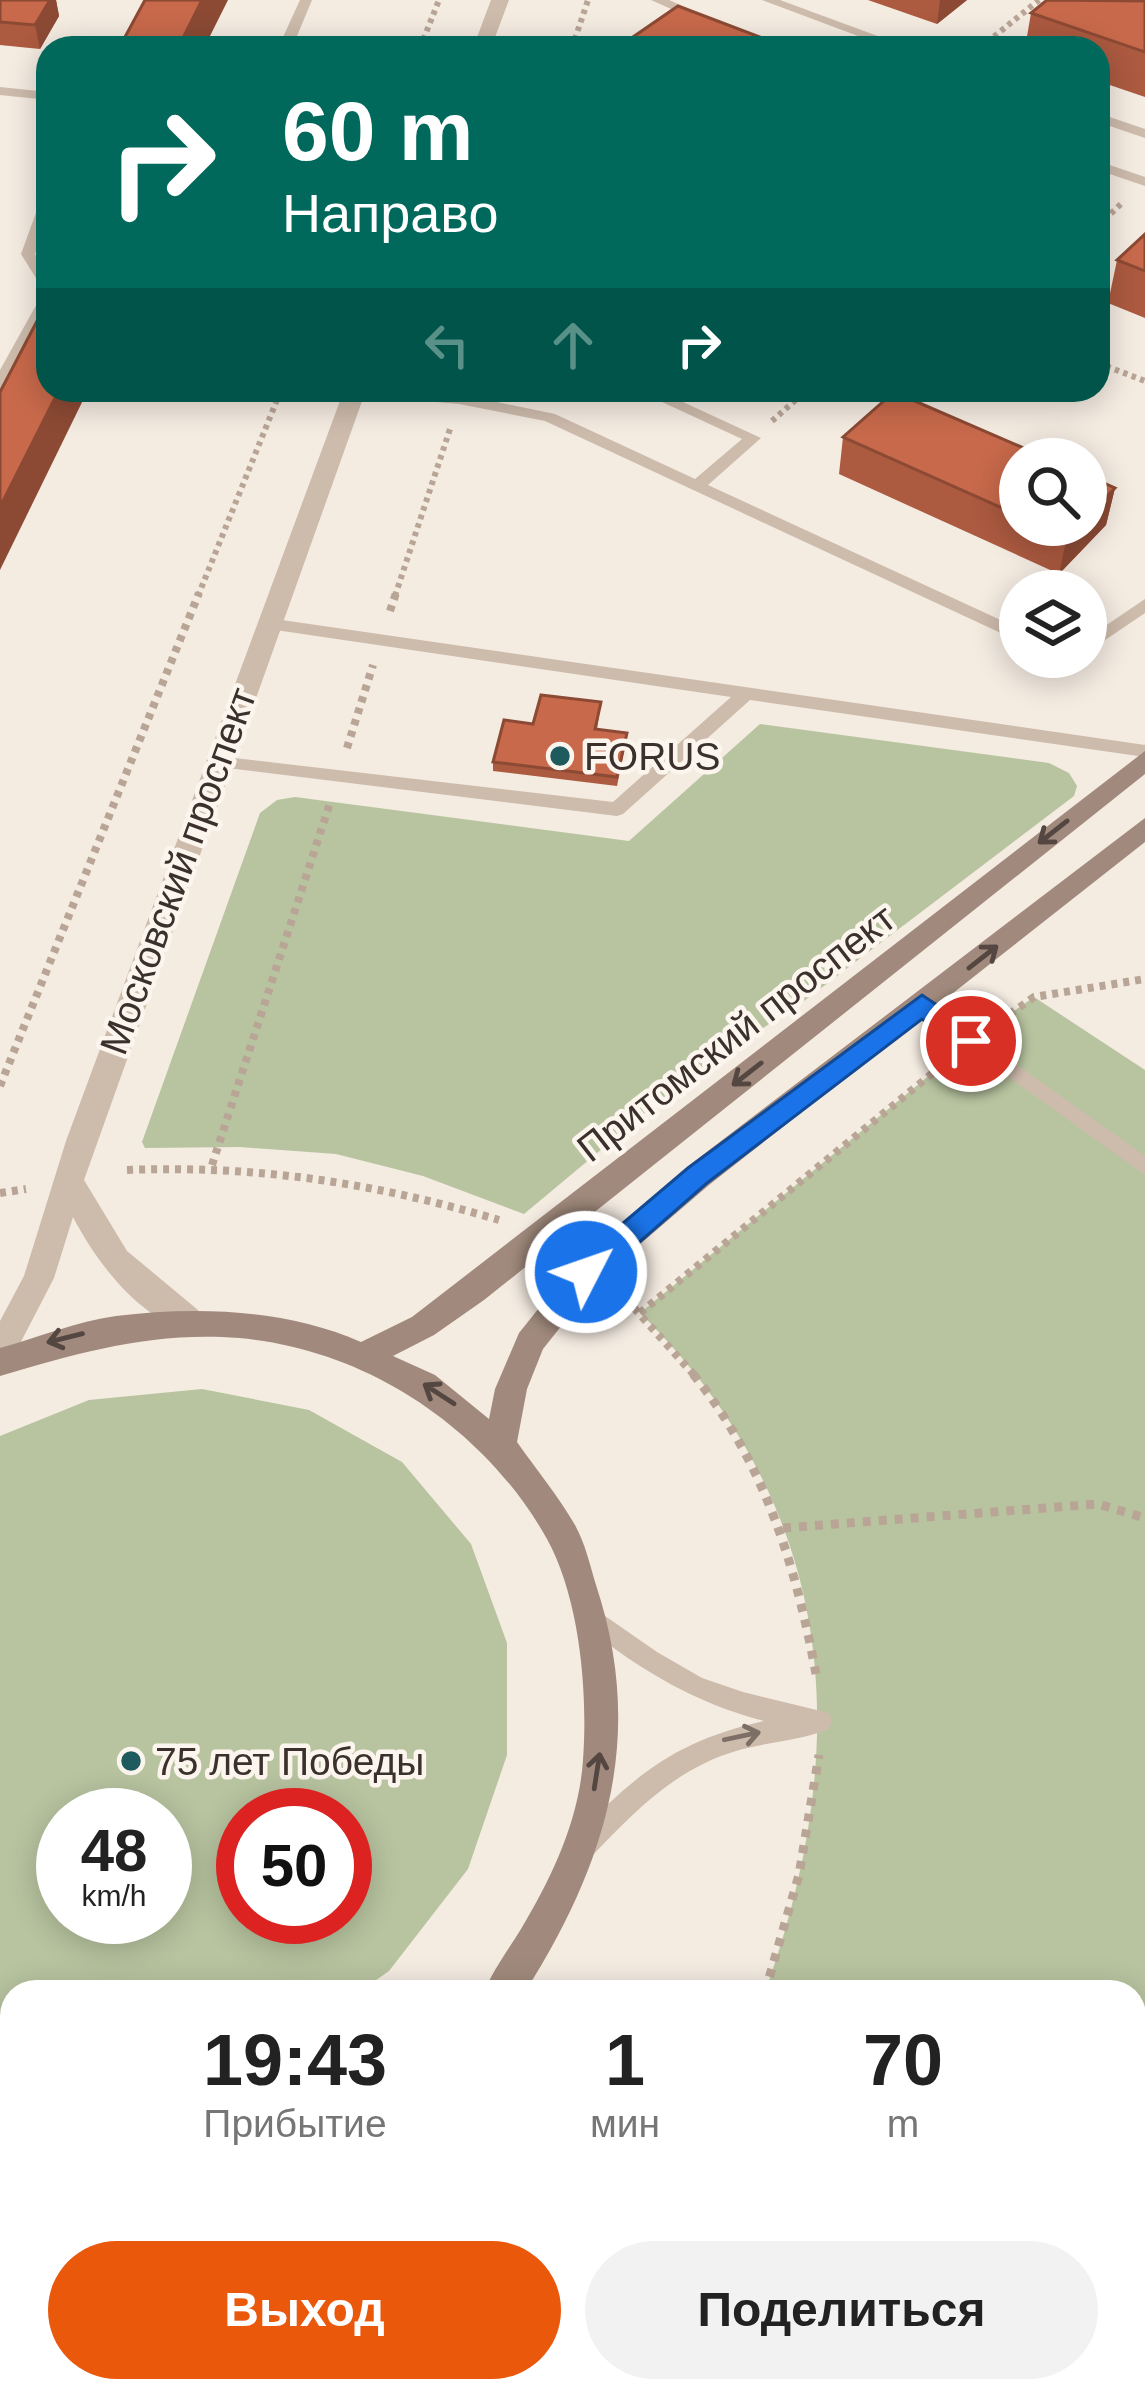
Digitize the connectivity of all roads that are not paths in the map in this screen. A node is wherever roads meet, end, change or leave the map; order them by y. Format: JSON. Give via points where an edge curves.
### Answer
{"nodes":[{"id":1,"x":306,"y":0,"type":"edge"},
{"id":2,"x":500,"y":0,"type":"edge"},
{"id":3,"x":657,"y":0,"type":"edge"},
{"id":4,"x":768,"y":0,"type":"edge"},
{"id":5,"x":725,"y":26,"type":"edge"},
{"id":6,"x":290,"y":36,"type":"edge"},
{"id":7,"x":486,"y":36,"type":"edge"},
{"id":8,"x":870,"y":36,"type":"edge"},
{"id":9,"x":0,"y":91,"type":"edge"},
{"id":10,"x":36,"y":96,"type":"edge"},
{"id":11,"x":1110,"y":121,"type":"edge"},
{"id":12,"x":1145,"y":134,"type":"edge"},
{"id":13,"x":1110,"y":169,"type":"edge"},
{"id":14,"x":1145,"y":182,"type":"edge"},
{"id":15,"x":36,"y":232,"type":"edge"},
{"id":16,"x":36,"y":269,"type":"edge"},
{"id":17,"x":36,"y":314,"type":"edge"},
{"id":18,"x":0,"y":384,"type":"edge"},
{"id":19,"x":351,"y":402,"type":"edge"},
{"id":20,"x":470,"y":402,"type":"edge"},
{"id":21,"x":514,"y":402,"type":"edge"},
{"id":22,"x":671,"y":402,"type":"edge"},
{"id":23,"x":509,"y":406,"type":"junction"},
{"id":24,"x":697,"y":486,"type":"junction"},
{"id":25,"x":1145,"y":605,"type":"edge"},
{"id":26,"x":268,"y":624,"type":"junction"},
{"id":27,"x":999,"y":626,"type":"edge"},
{"id":28,"x":1107,"y":632,"type":"edge"},
{"id":29,"x":744,"y":695,"type":"junction"},
{"id":30,"x":1145,"y":756,"type":"edge"},
{"id":31,"x":217,"y":762,"type":"junction"},
{"id":32,"x":1145,"y":828,"type":"edge"},
{"id":33,"x":922,"y":1005,"type":"junction"},
{"id":34,"x":1145,"y":1167,"type":"edge"},
{"id":35,"x":70,"y":1182,"type":"junction"},
{"id":36,"x":187,"y":1318,"type":"junction"},
{"id":37,"x":0,"y":1351,"type":"edge"},
{"id":38,"x":366,"y":1355,"type":"junction"},
{"id":39,"x":0,"y":1362,"type":"edge"},
{"id":40,"x":500,"y":1446,"type":"junction"},
{"id":41,"x":595,"y":1620,"type":"junction"},
{"id":42,"x":581,"y":1849,"type":"junction"},
{"id":43,"x":511,"y":1980,"type":"edge"}],
"edges":[{"from":1,"to":6,"type":"lane"},
{"from":2,"to":7,"type":"street"},
{"from":3,"to":5,"type":"lane"},
{"from":4,"to":8,"type":"lane"},
{"from":9,"to":10,"type":"lane"},
{"from":11,"to":12,"type":"lane"},
{"from":13,"to":14,"type":"lane"},
{"from":15,"to":16,"type":"lane","via":[[28,254]]},
{"from":17,"to":18,"type":"lane"},
{"from":19,"to":26,"type":"street","name":"Московский проспект"},
{"from":20,"to":23,"type":"lane"},
{"from":21,"to":23,"type":"lane"},
{"from":22,"to":24,"type":"lane","via":[[753,438]]},
{"from":23,"to":24,"type":"lane"},
{"from":24,"to":27,"type":"lane"},
{"from":25,"to":28,"type":"lane"},
{"from":26,"to":29,"type":"lane"},
{"from":26,"to":31,"type":"street","name":"Московский проспект"},
{"from":29,"to":30,"type":"lane"},
{"from":29,"to":31,"type":"lane","via":[[617,809]]},
{"from":30,"to":38,"type":"main road","name":"Притомский проспект","one_way":true,"via":[[473,1291]]},
{"from":31,"to":35,"type":"street","name":"Московский проспект"},
{"from":33,"to":32,"type":"main road","one_way":true},
{"from":33,"to":34,"type":"lane"},
{"from":33,"to":40,"type":"main road","via":[[586,1272],[530,1342]]},
{"from":35,"to":36,"type":"street","via":[[118,1267]]},
{"from":35,"to":37,"type":"street","name":"Московский проспект","via":[[39,1278]]},
{"from":36,"to":38,"type":"main road","via":[[305,1335]]},
{"from":36,"to":39,"type":"main road","one_way":true,"via":[[53,1340]]},
{"from":40,"to":38,"type":"main road","one_way":true,"via":[[459,1408]]},
{"from":40,"to":41,"type":"main road","via":[[551,1517]]},
{"from":42,"to":41,"type":"main road","one_way":true,"via":[[600,1763]]},
{"from":42,"to":41,"type":"lane","one_way":true,"via":[[682,1756],[820,1721],[691,1689]]},
{"from":42,"to":43,"type":"main road"}]}
